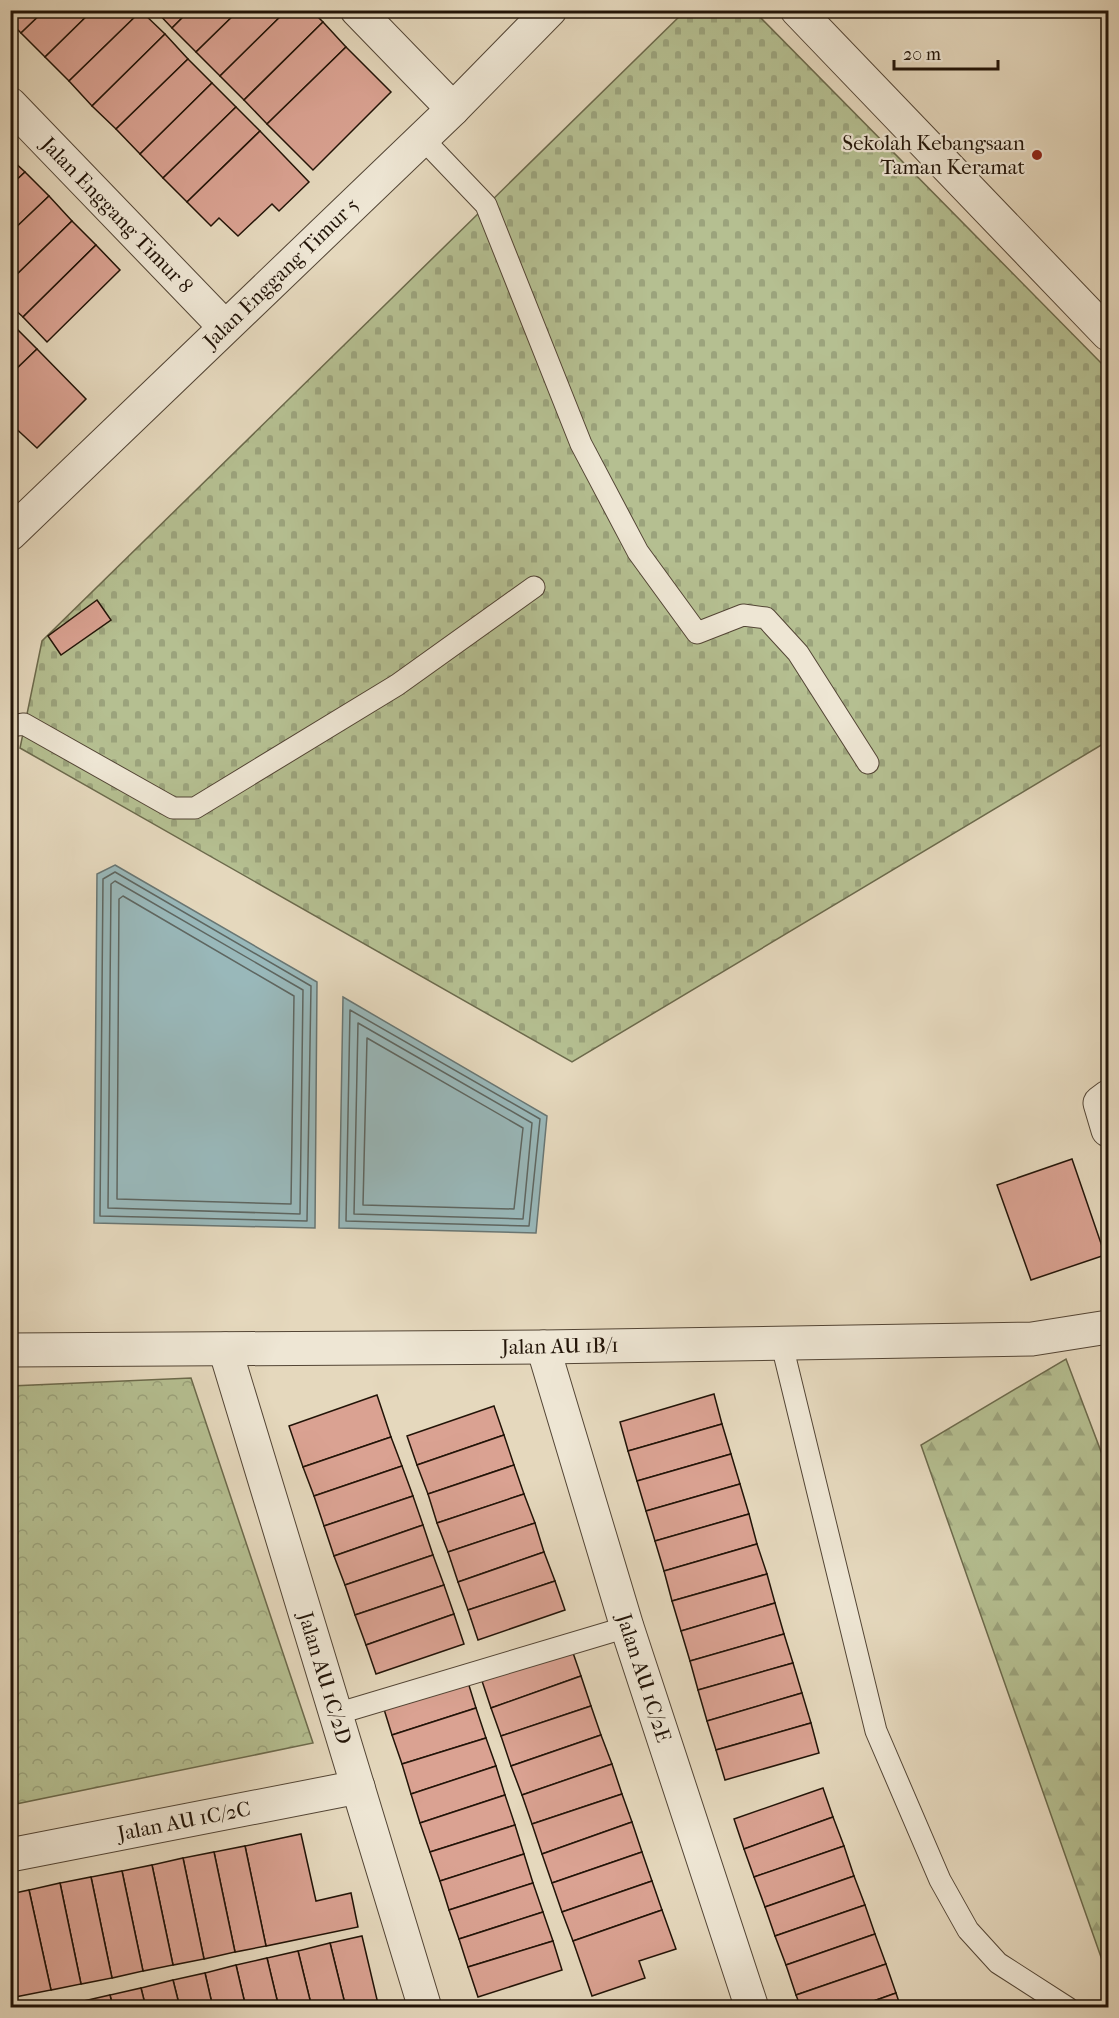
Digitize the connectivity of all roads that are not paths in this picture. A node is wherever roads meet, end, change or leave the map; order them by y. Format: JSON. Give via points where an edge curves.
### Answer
{"nodes":[{"id":1,"x":357,"y":10,"type":"edge"},
{"id":2,"x":550,"y":10,"type":"edge"},
{"id":3,"x":797,"y":10,"type":"edge"},
{"id":4,"x":10,"y":104,"type":"edge"},
{"id":5,"x":453,"y":110,"type":"junction"},
{"id":6,"x":422,"y":138,"type":"junction"},
{"id":7,"x":224,"y":326,"type":"junction"},
{"id":8,"x":1108,"y":334,"type":"edge"},
{"id":9,"x":10,"y":534,"type":"edge"},
{"id":10,"x":534,"y":587,"type":"dead end"},
{"id":11,"x":10,"y":726,"type":"edge"},
{"id":12,"x":868,"y":763,"type":"dead end"},
{"id":13,"x":1108,"y":1327,"type":"edge"},
{"id":14,"x":781,"y":1341,"type":"junction"},
{"id":15,"x":543,"y":1347,"type":"junction"},
{"id":16,"x":225,"y":1349,"type":"junction"},
{"id":17,"x":10,"y":1350,"type":"edge"},
{"id":18,"x":627,"y":1627,"type":"junction"},
{"id":19,"x":336,"y":1714,"type":"junction"},
{"id":20,"x":358,"y":1787,"type":"junction"},
{"id":21,"x":10,"y":1855,"type":"edge"},
{"id":22,"x":425,"y":2007,"type":"edge"},
{"id":23,"x":750,"y":2007,"type":"edge"},
{"id":24,"x":1068,"y":2007,"type":"edge"}],
"edges":[{"from":1,"to":5,"type":"street"},
{"from":2,"to":5,"type":"street","name":"Jalan Enggang Timur 5"},
{"from":3,"to":8,"type":"street"},
{"from":4,"to":7,"type":"street","name":"Jalan Enggang Timur 8"},
{"from":5,"to":6,"type":"street","name":"Jalan Enggang Timur 5"},
{"from":6,"to":7,"type":"street","name":"Jalan Enggang Timur 5"},
{"from":6,"to":12,"type":"lane","via":[[486,205],[581,444],[638,552],[697,633],[743,615],[765,618],[798,653]]},
{"from":7,"to":9,"type":"street","name":"Jalan Enggang Timur 5"},
{"from":10,"to":11,"type":"lane","via":[[397,685],[195,808],[173,808],[24,724]]},
{"from":13,"to":14,"type":"street","name":"Jalan AU 1B/1","via":[[1032,1339]]},
{"from":14,"to":15,"type":"street","name":"Jalan AU 1B/1"},
{"from":14,"to":24,"type":"lane","via":[[876,1731],[940,1880],[968,1930],[998,1963]]},
{"from":15,"to":16,"type":"street","name":"Jalan AU 1B/1"},
{"from":15,"to":18,"type":"street","name":"Jalan AU 1C/2E"},
{"from":16,"to":17,"type":"street","name":"Jalan AU 1B/1"},
{"from":16,"to":19,"type":"street","name":"Jalan AU 1C/2D"},
{"from":18,"to":19,"type":"lane"},
{"from":18,"to":23,"type":"street","name":"Jalan AU 1C/2E"},
{"from":19,"to":20,"type":"street","name":"Jalan AU 1C/2D"},
{"from":20,"to":21,"type":"street","name":"Jalan AU 1C/2C"},
{"from":20,"to":22,"type":"street","name":"Jalan AU 1C/2D"}]}
